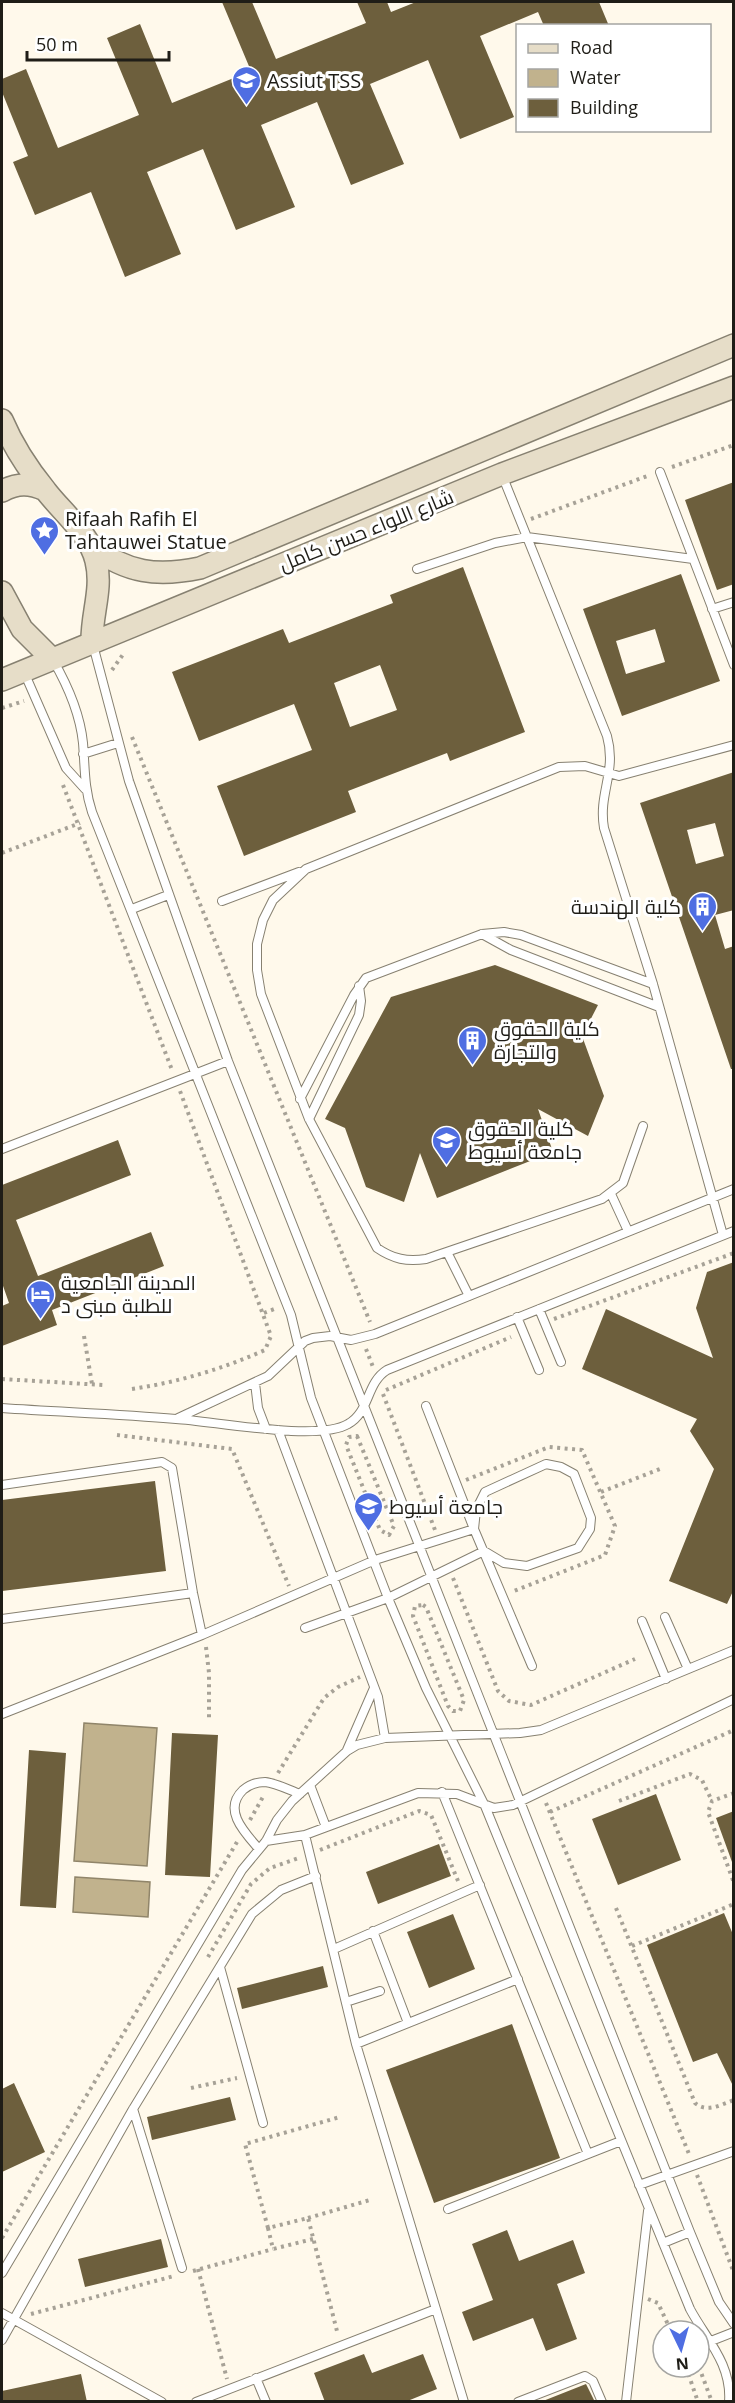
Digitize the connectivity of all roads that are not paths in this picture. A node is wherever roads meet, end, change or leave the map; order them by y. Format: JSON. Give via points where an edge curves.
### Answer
{"nodes":[{"id":1,"x":734,"y":345,"type":"edge"},
{"id":2,"x":734,"y":387,"type":"edge"},
{"id":3,"x":4,"y":430,"type":"edge"},
{"id":4,"x":660,"y":472,"type":"road end"},
{"id":5,"x":502,"y":474,"type":"junction"},
{"id":6,"x":45,"y":490,"type":"junction"},
{"id":7,"x":2,"y":491,"type":"edge"},
{"id":8,"x":527,"y":537,"type":"junction"},
{"id":9,"x":91,"y":546,"type":"junction"},
{"id":10,"x":693,"y":559,"type":"junction"},
{"id":11,"x":417,"y":569,"type":"dead end"},
{"id":12,"x":2,"y":592,"type":"edge"},
{"id":13,"x":734,"y":602,"type":"edge"},
{"id":14,"x":712,"y":609,"type":"junction"},
{"id":15,"x":92,"y":643,"type":"junction"},
{"id":16,"x":52,"y":659,"type":"junction"},
{"id":17,"x":733,"y":661,"type":"edge"},
{"id":18,"x":23,"y":671,"type":"junction"},
{"id":19,"x":2,"y":680,"type":"edge"},
{"id":20,"x":118,"y":743,"type":"junction"},
{"id":21,"x":734,"y":745,"type":"edge"},
{"id":22,"x":83,"y":754,"type":"junction"},
{"id":23,"x":611,"y":775,"type":"junction"},
{"id":24,"x":85,"y":789,"type":"junction"},
{"id":25,"x":306,"y":869,"type":"junction"},
{"id":26,"x":168,"y":895,"type":"junction"},
{"id":27,"x":222,"y":901,"type":"dead end"},
{"id":28,"x":132,"y":909,"type":"junction"},
{"id":29,"x":483,"y":934,"type":"junction"},
{"id":30,"x":653,"y":984,"type":"junction"},
{"id":31,"x":359,"y":986,"type":"junction"},
{"id":32,"x":659,"y":1007,"type":"junction"},
{"id":33,"x":228,"y":1061,"type":"junction"},
{"id":34,"x":196,"y":1073,"type":"junction"},
{"id":35,"x":300,"y":1099,"type":"junction"},
{"id":36,"x":309,"y":1119,"type":"junction"},
{"id":37,"x":643,"y":1126,"type":"dead end"},
{"id":38,"x":2,"y":1149,"type":"edge"},
{"id":39,"x":734,"y":1189,"type":"edge"},
{"id":40,"x":611,"y":1194,"type":"junction"},
{"id":41,"x":714,"y":1197,"type":"junction"},
{"id":42,"x":628,"y":1231,"type":"junction"},
{"id":43,"x":734,"y":1231,"type":"edge"},
{"id":44,"x":723,"y":1235,"type":"junction"},
{"id":45,"x":447,"y":1252,"type":"junction"},
{"id":46,"x":468,"y":1296,"type":"junction"},
{"id":47,"x":538,"y":1309,"type":"junction"},
{"id":48,"x":517,"y":1317,"type":"junction"},
{"id":49,"x":338,"y":1338,"type":"junction"},
{"id":50,"x":299,"y":1347,"type":"junction"},
{"id":51,"x":561,"y":1362,"type":"dead end"},
{"id":52,"x":539,"y":1370,"type":"dead end"},
{"id":53,"x":255,"y":1383,"type":"junction"},
{"id":54,"x":426,"y":1406,"type":"dead end"},
{"id":55,"x":364,"y":1407,"type":"junction"},
{"id":56,"x":2,"y":1408,"type":"edge"},
{"id":57,"x":176,"y":1419,"type":"junction"},
{"id":58,"x":266,"y":1429,"type":"junction"},
{"id":59,"x":278,"y":1430,"type":"junction"},
{"id":60,"x":326,"y":1430,"type":"junction"},
{"id":61,"x":2,"y":1485,"type":"edge"},
{"id":62,"x":474,"y":1529,"type":"junction"},
{"id":63,"x":420,"y":1545,"type":"junction"},
{"id":64,"x":484,"y":1551,"type":"junction"},
{"id":65,"x":375,"y":1560,"type":"junction"},
{"id":66,"x":333,"y":1578,"type":"junction"},
{"id":67,"x":433,"y":1578,"type":"junction"},
{"id":68,"x":192,"y":1593,"type":"junction"},
{"id":69,"x":388,"y":1598,"type":"junction"},
{"id":70,"x":346,"y":1614,"type":"junction"},
{"id":71,"x":665,"y":1617,"type":"dead end"},
{"id":72,"x":2,"y":1619,"type":"edge"},
{"id":73,"x":642,"y":1621,"type":"dead end"},
{"id":74,"x":305,"y":1628,"type":"dead end"},
{"id":75,"x":202,"y":1635,"type":"junction"},
{"id":76,"x":734,"y":1650,"type":"edge"},
{"id":77,"x":532,"y":1666,"type":"dead end"},
{"id":78,"x":688,"y":1669,"type":"junction"},
{"id":79,"x":666,"y":1679,"type":"junction"},
{"id":80,"x":374,"y":1688,"type":"junction"},
{"id":81,"x":734,"y":1699,"type":"edge"},
{"id":82,"x":2,"y":1714,"type":"edge"},
{"id":83,"x":495,"y":1733,"type":"junction"},
{"id":84,"x":450,"y":1736,"type":"junction"},
{"id":85,"x":385,"y":1738,"type":"junction"},
{"id":86,"x":347,"y":1750,"type":"junction"},
{"id":87,"x":310,"y":1785,"type":"junction"},
{"id":88,"x":442,"y":1792,"type":"junction"},
{"id":89,"x":300,"y":1794,"type":"junction"},
{"id":90,"x":522,"y":1802,"type":"junction"},
{"id":91,"x":485,"y":1806,"type":"junction"},
{"id":92,"x":326,"y":1827,"type":"junction"},
{"id":93,"x":305,"y":1835,"type":"junction"},
{"id":94,"x":266,"y":1841,"type":"junction"},
{"id":95,"x":259,"y":1849,"type":"junction"},
{"id":96,"x":316,"y":1876,"type":"junction"},
{"id":97,"x":480,"y":1885,"type":"junction"},
{"id":98,"x":373,"y":1932,"type":"junction"},
{"id":99,"x":334,"y":1948,"type":"junction"},
{"id":100,"x":220,"y":1967,"type":"junction"},
{"id":101,"x":518,"y":1979,"type":"junction"},
{"id":102,"x":380,"y":1991,"type":"dead end"},
{"id":103,"x":346,"y":2002,"type":"junction"},
{"id":104,"x":408,"y":2023,"type":"junction"},
{"id":105,"x":356,"y":2044,"type":"junction"},
{"id":106,"x":133,"y":2109,"type":"junction"},
{"id":107,"x":263,"y":2123,"type":"dead end"},
{"id":108,"x":621,"y":2141,"type":"junction"},
{"id":109,"x":734,"y":2151,"type":"edge"},
{"id":110,"x":588,"y":2154,"type":"junction"},
{"id":111,"x":668,"y":2174,"type":"junction"},
{"id":112,"x":639,"y":2185,"type":"junction"},
{"id":113,"x":448,"y":2209,"type":"dead end"},
{"id":114,"x":648,"y":2209,"type":"junction"},
{"id":115,"x":690,"y":2232,"type":"junction"},
{"id":116,"x":663,"y":2243,"type":"junction"},
{"id":117,"x":182,"y":2268,"type":"dead end"},
{"id":118,"x":2,"y":2273,"type":"edge"},
{"id":119,"x":436,"y":2309,"type":"junction"},
{"id":120,"x":2,"y":2313,"type":"edge"},
{"id":121,"x":13,"y":2319,"type":"junction"},
{"id":122,"x":697,"y":2319,"type":"edge"},
{"id":123,"x":734,"y":2324,"type":"edge"},
{"id":124,"x":734,"y":2332,"type":"edge"},
{"id":125,"x":2,"y":2340,"type":"edge"},
{"id":126,"x":711,"y":2341,"type":"joint"},
{"id":127,"x":256,"y":2378,"type":"junction"},
{"id":128,"x":731,"y":2398,"type":"edge"},
{"id":129,"x":162,"y":2402,"type":"edge"},
{"id":130,"x":196,"y":2402,"type":"edge"},
{"id":131,"x":266,"y":2402,"type":"edge"},
{"id":132,"x":464,"y":2402,"type":"edge"},
{"id":133,"x":518,"y":2402,"type":"edge"},
{"id":134,"x":602,"y":2402,"type":"edge"},
{"id":135,"x":626,"y":2402,"type":"edge"}],
"edges":[{"from":1,"to":9,"type":"main road","name":"شارع اللواء حسن كامل","via":[[200,568],[169,574],[141,571],[110,560]]},
{"from":2,"to":5,"type":"main road","name":"شارع اللواء حسن كامل"},
{"from":3,"to":6,"type":"main road"},
{"from":4,"to":10,"type":"lane"},
{"from":5,"to":8,"type":"lane"},
{"from":5,"to":15,"type":"main road","name":"شارع اللواء حسن كامل"},
{"from":6,"to":7,"type":"main road","via":[[32,484],[16,484]]},
{"from":6,"to":9,"type":"main road"},
{"from":8,"to":10,"type":"lane"},
{"from":8,"to":11,"type":"lane","via":[[495,543]]},
{"from":8,"to":23,"type":"lane","via":[[608,736]]},
{"from":9,"to":15,"type":"main road","via":[[99,586]]},
{"from":10,"to":14,"type":"lane"},
{"from":12,"to":16,"type":"main road","via":[[22,629]]},
{"from":13,"to":14,"type":"lane"},
{"from":14,"to":17,"type":"lane"},
{"from":15,"to":16,"type":"main road","name":"شارع اللواء حسن كامل"},
{"from":15,"to":20,"type":"lane"},
{"from":16,"to":18,"type":"main road","name":"شارع اللواء حسن كامل"},
{"from":16,"to":22,"type":"lane","via":[[72,696]]},
{"from":18,"to":19,"type":"main road","name":"شارع اللواء حسن كامل"},
{"from":18,"to":24,"type":"lane","via":[[66,768]]},
{"from":20,"to":22,"type":"lane"},
{"from":20,"to":26,"type":"lane"},
{"from":21,"to":23,"type":"lane","via":[[636,773]]},
{"from":22,"to":24,"type":"lane"},
{"from":23,"to":25,"type":"lane","via":[[585,766],[559,767]]},
{"from":23,"to":30,"type":"lane","via":[[603,796],[604,828]]},
{"from":24,"to":28,"type":"lane"},
{"from":25,"to":27,"type":"lane"},
{"from":25,"to":35,"type":"lane","via":[[273,900],[257,945],[261,994]]},
{"from":26,"to":28,"type":"lane"},
{"from":26,"to":33,"type":"lane"},
{"from":28,"to":34,"type":"lane"},
{"from":29,"to":30,"type":"lane","via":[[521,935]]},
{"from":29,"to":31,"type":"lane","via":[[374,973]]},
{"from":29,"to":32,"type":"lane","via":[[511,950]]},
{"from":30,"to":32,"type":"lane"},
{"from":31,"to":35,"type":"lane"},
{"from":31,"to":36,"type":"lane","via":[[359,1014]]},
{"from":32,"to":41,"type":"lane"},
{"from":33,"to":34,"type":"lane"},
{"from":33,"to":49,"type":"lane"},
{"from":34,"to":38,"type":"lane"},
{"from":34,"to":50,"type":"lane","via":[[291,1315]]},
{"from":35,"to":36,"type":"lane"},
{"from":36,"to":45,"type":"lane","via":[[377,1248],[393,1257],[415,1261]]},
{"from":37,"to":40,"type":"lane","via":[[623,1183]]},
{"from":39,"to":41,"type":"lane"},
{"from":40,"to":42,"type":"lane"},
{"from":40,"to":45,"type":"lane"},
{"from":41,"to":42,"type":"lane"},
{"from":41,"to":44,"type":"lane"},
{"from":42,"to":46,"type":"lane"},
{"from":43,"to":44,"type":"lane"},
{"from":44,"to":47,"type":"lane"},
{"from":45,"to":46,"type":"lane"},
{"from":46,"to":49,"type":"lane","via":[[375,1334],[351,1340]]},
{"from":47,"to":48,"type":"lane"},
{"from":47,"to":51,"type":"lane"},
{"from":48,"to":52,"type":"lane"},
{"from":48,"to":55,"type":"lane","via":[[387,1370],[377,1378]]},
{"from":49,"to":50,"type":"lane","via":[[321,1335]]},
{"from":49,"to":55,"type":"lane"},
{"from":50,"to":53,"type":"lane","via":[[279,1368]]},
{"from":50,"to":60,"type":"lane","via":[[306,1382]]},
{"from":53,"to":57,"type":"lane"},
{"from":53,"to":58,"type":"lane"},
{"from":54,"to":62,"type":"lane"},
{"from":55,"to":60,"type":"lane","via":[[349,1424]]},
{"from":55,"to":63,"type":"lane"},
{"from":56,"to":57,"type":"lane"},
{"from":57,"to":58,"type":"lane"},
{"from":58,"to":59,"type":"lane"},
{"from":59,"to":60,"type":"lane"},
{"from":59,"to":66,"type":"lane"},
{"from":60,"to":65,"type":"lane"},
{"from":61,"to":68,"type":"lane","via":[[167,1463],[172,1468]]},
{"from":62,"to":63,"type":"lane"},
{"from":62,"to":64,"type":"lane"},
{"from":62,"to":64,"type":"lane","via":[[476,1510],[484,1492],[546,1464],[574,1474],[591,1518],[590,1529],[578,1548],[527,1566],[504,1563]]},
{"from":63,"to":65,"type":"lane"},
{"from":63,"to":67,"type":"lane"},
{"from":64,"to":67,"type":"lane"},
{"from":64,"to":77,"type":"lane"},
{"from":65,"to":66,"type":"lane"},
{"from":65,"to":69,"type":"lane"},
{"from":66,"to":70,"type":"lane"},
{"from":66,"to":75,"type":"lane"},
{"from":67,"to":69,"type":"lane"},
{"from":67,"to":83,"type":"lane"},
{"from":68,"to":72,"type":"lane"},
{"from":68,"to":75,"type":"lane"},
{"from":69,"to":70,"type":"lane"},
{"from":69,"to":84,"type":"lane"},
{"from":70,"to":74,"type":"lane"},
{"from":70,"to":80,"type":"lane"},
{"from":71,"to":78,"type":"lane"},
{"from":73,"to":79,"type":"lane"},
{"from":75,"to":82,"type":"lane"},
{"from":76,"to":78,"type":"lane"},
{"from":78,"to":79,"type":"lane"},
{"from":79,"to":83,"type":"lane","via":[[541,1730]]},
{"from":80,"to":85,"type":"lane"},
{"from":80,"to":86,"type":"lane"},
{"from":81,"to":90,"type":"lane"},
{"from":83,"to":84,"type":"lane"},
{"from":83,"to":90,"type":"lane"},
{"from":84,"to":85,"type":"lane"},
{"from":84,"to":91,"type":"lane"},
{"from":85,"to":86,"type":"lane"},
{"from":86,"to":87,"type":"lane"},
{"from":87,"to":89,"type":"lane"},
{"from":87,"to":92,"type":"lane"},
{"from":88,"to":91,"type":"lane"},
{"from":88,"to":92,"type":"lane","via":[[406,1796]]},
{"from":88,"to":97,"type":"lane"},
{"from":89,"to":94,"type":"lane","via":[[277,1820]]},
{"from":89,"to":95,"type":"lane","via":[[255,1783],[240,1793],[234,1810],[243,1831]]},
{"from":90,"to":91,"type":"lane","via":[[504,1808]]},
{"from":90,"to":111,"type":"lane"},
{"from":91,"to":108,"type":"lane"},
{"from":92,"to":93,"type":"lane"},
{"from":93,"to":94,"type":"lane"},
{"from":93,"to":96,"type":"lane"},
{"from":94,"to":95,"type":"lane"},
{"from":95,"to":118,"type":"lane","via":[[228,1893]]},
{"from":96,"to":99,"type":"lane"},
{"from":96,"to":100,"type":"lane","via":[[292,1884],[261,1905]]},
{"from":97,"to":98,"type":"lane"},
{"from":97,"to":101,"type":"lane"},
{"from":98,"to":99,"type":"lane"},
{"from":98,"to":104,"type":"lane"},
{"from":99,"to":103,"type":"lane"},
{"from":100,"to":106,"type":"lane"},
{"from":100,"to":107,"type":"lane"},
{"from":101,"to":104,"type":"lane"},
{"from":101,"to":110,"type":"lane"},
{"from":102,"to":103,"type":"lane"},
{"from":103,"to":105,"type":"lane"},
{"from":104,"to":105,"type":"lane"},
{"from":105,"to":119,"type":"lane"},
{"from":106,"to":117,"type":"lane"},
{"from":106,"to":121,"type":"lane"},
{"from":108,"to":110,"type":"lane"},
{"from":108,"to":112,"type":"lane"},
{"from":109,"to":111,"type":"lane"},
{"from":110,"to":113,"type":"lane"},
{"from":111,"to":112,"type":"lane"},
{"from":111,"to":115,"type":"lane"},
{"from":112,"to":114,"type":"lane"},
{"from":114,"to":116,"type":"lane"},
{"from":114,"to":135,"type":"lane"},
{"from":115,"to":116,"type":"lane"},
{"from":115,"to":123,"type":"lane","via":[[719,2302]]},
{"from":116,"to":122,"type":"lane"},
{"from":119,"to":127,"type":"lane"},
{"from":119,"to":132,"type":"lane"},
{"from":120,"to":121,"type":"lane"},
{"from":121,"to":125,"type":"lane"},
{"from":121,"to":129,"type":"lane"},
{"from":124,"to":126,"type":"lane"},
{"from":126,"to":128,"type":"lane","via":[[724,2368]]},
{"from":127,"to":130,"type":"lane"},
{"from":127,"to":131,"type":"lane"},
{"from":133,"to":134,"type":"lane","via":[[585,2376],[594,2381]]}]}
